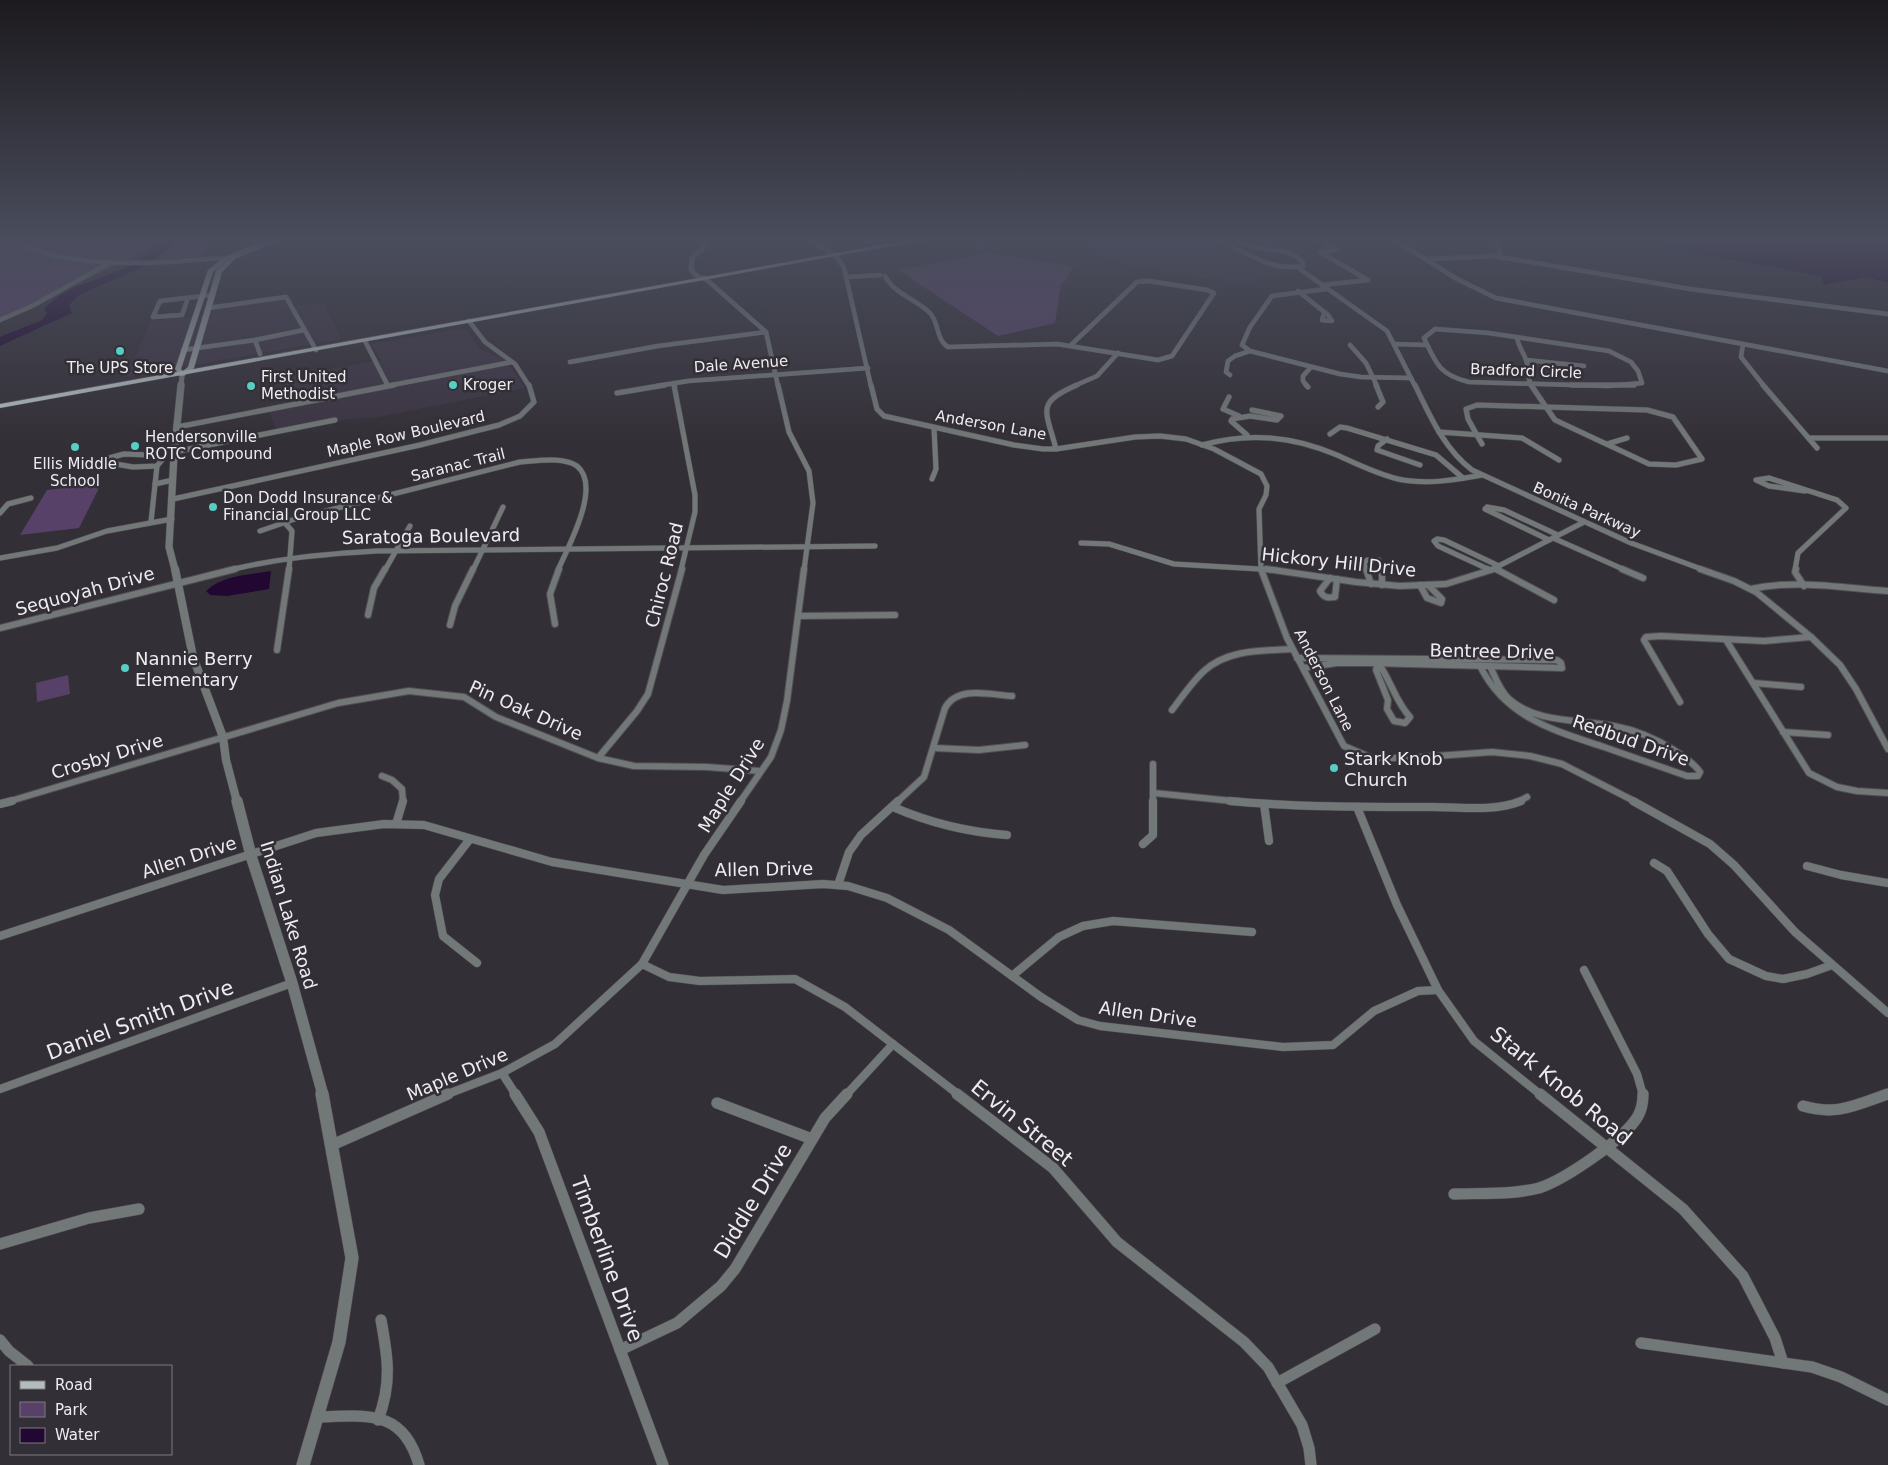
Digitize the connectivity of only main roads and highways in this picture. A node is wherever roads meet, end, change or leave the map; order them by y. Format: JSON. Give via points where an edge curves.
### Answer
{"nodes":[{"id":1,"x":198,"y":308,"type":"edge"},
{"id":2,"x":208,"y":308,"type":"edge"},
{"id":3,"x":541,"y":308,"type":"edge"},
{"id":4,"x":493,"y":317,"type":"junction"},
{"id":5,"x":202,"y":328,"type":"junction"},
{"id":6,"x":192,"y":329,"type":"junction"},
{"id":7,"x":474,"y":329,"type":"road end"},
{"id":8,"x":282,"y":356,"type":"junction"},
{"id":9,"x":247,"y":362,"type":"junction"},
{"id":10,"x":192,"y":364,"type":"junction"},
{"id":11,"x":182,"y":375,"type":"junction"},
{"id":12,"x":0,"y":406,"type":"edge"}],
"edges":[{"from":1,"to":6,"type":"main road"},
{"from":2,"to":5,"type":"main road"},
{"from":3,"to":4,"type":"main road"},
{"from":4,"to":7,"type":"main road","via":[[477,324]]},
{"from":4,"to":8,"type":"main road"},
{"from":5,"to":6,"type":"main road"},
{"from":5,"to":10,"type":"main road"},
{"from":6,"to":11,"type":"main road","via":[[178,369]]},
{"from":8,"to":9,"type":"main road"},
{"from":8,"to":9,"type":"main road","via":[[260,354]]},
{"from":9,"to":10,"type":"main road"},
{"from":9,"to":11,"type":"main road"},
{"from":10,"to":11,"type":"main road"},
{"from":11,"to":12,"type":"main road"}]}
